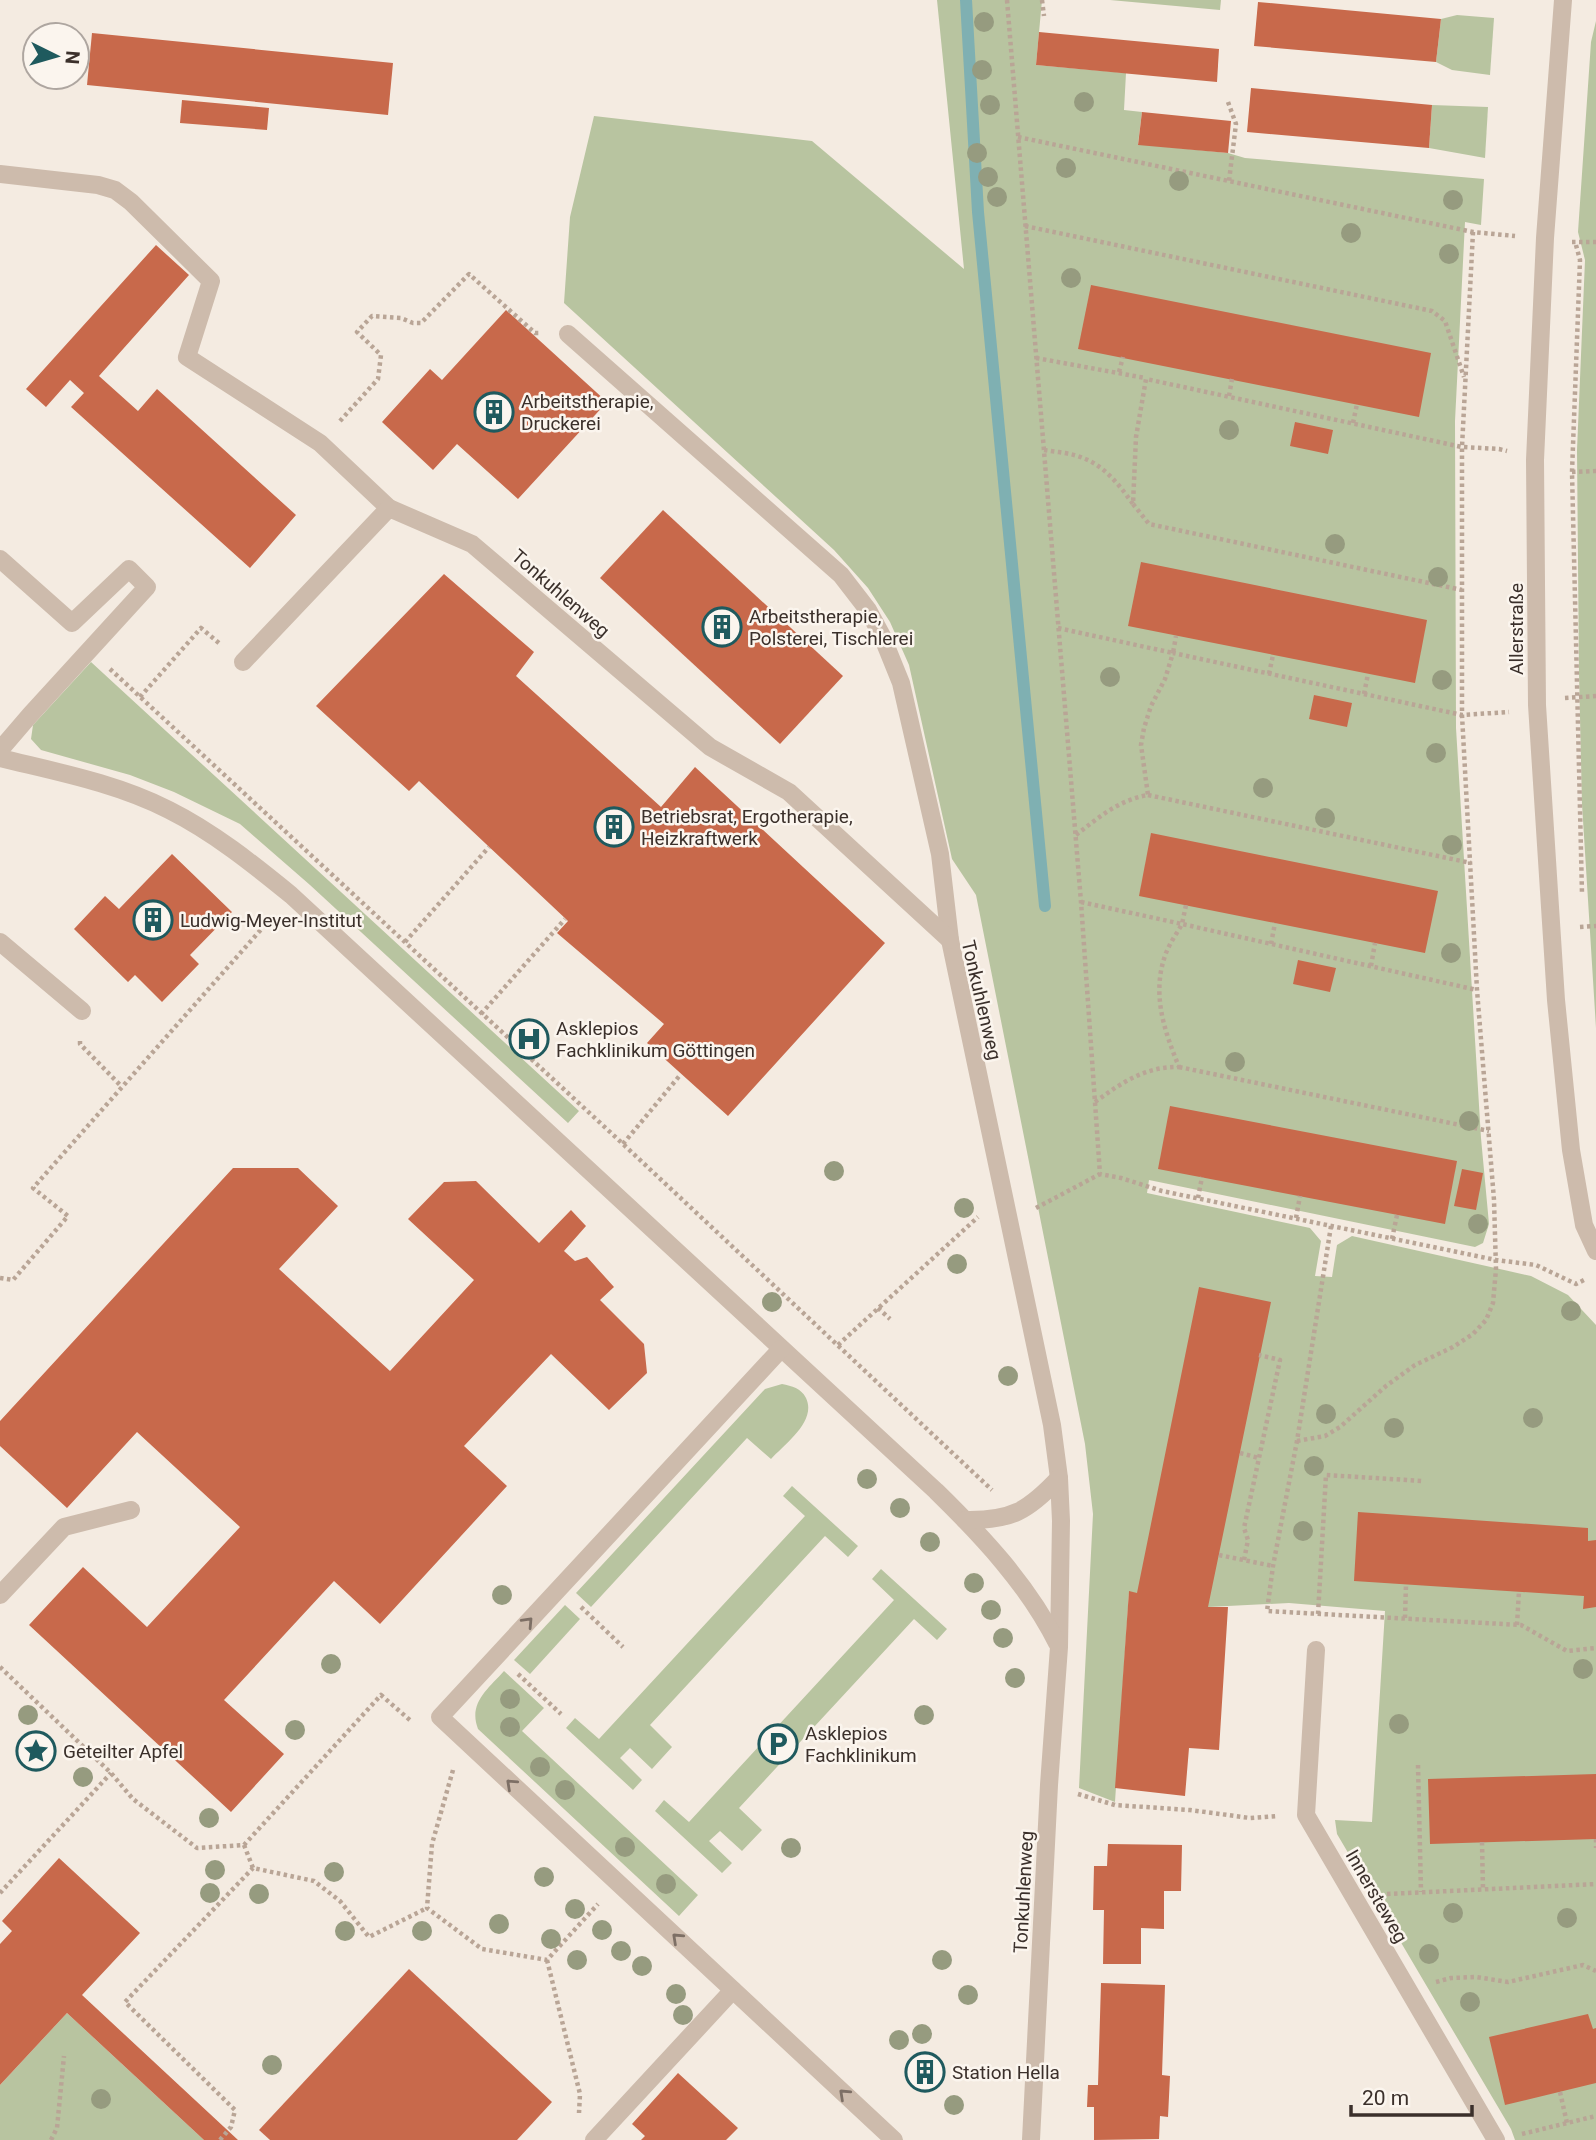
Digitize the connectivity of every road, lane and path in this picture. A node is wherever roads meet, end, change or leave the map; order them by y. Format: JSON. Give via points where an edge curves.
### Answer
{"nodes":[{"id":1,"x":1007,"y":0,"type":"edge"},
{"id":2,"x":1042,"y":0,"type":"edge"},
{"id":3,"x":1564,"y":1,"type":"edge"},
{"id":4,"x":1044,"y":16,"type":"dead end"},
{"id":5,"x":1228,"y":102,"type":"dead end"},
{"id":6,"x":1018,"y":137,"type":"junction"},
{"id":7,"x":0,"y":174,"type":"edge"},
{"id":8,"x":1229,"y":181,"type":"junction"},
{"id":9,"x":1025,"y":226,"type":"junction"},
{"id":10,"x":1576,"y":229,"type":"dead end"},
{"id":11,"x":568,"y":334,"type":"joint"},
{"id":12,"x":1036,"y":358,"type":"junction"},
{"id":13,"x":1122,"y":358,"type":"dead end"},
{"id":14,"x":1119,"y":372,"type":"junction"},
{"id":15,"x":1146,"y":379,"type":"junction"},
{"id":16,"x":1232,"y":379,"type":"dead end"},
{"id":17,"x":1465,"y":382,"type":"junction"},
{"id":18,"x":1229,"y":396,"type":"junction"},
{"id":19,"x":1357,"y":404,"type":"dead end"},
{"id":20,"x":1353,"y":423,"type":"junction"},
{"id":21,"x":320,"y":443,"type":"junction"},
{"id":22,"x":1462,"y":446,"type":"junction"},
{"id":23,"x":1044,"y":450,"type":"junction"},
{"id":24,"x":1535,"y":460,"type":"junction"},
{"id":25,"x":1133,"y":505,"type":"junction"},
{"id":26,"x":389,"y":508,"type":"junction"},
{"id":27,"x":0,"y":559,"type":"edge"},
{"id":28,"x":1463,"y":590,"type":"junction"},
{"id":29,"x":1058,"y":628,"type":"junction"},
{"id":30,"x":1175,"y":636,"type":"dead end"},
{"id":31,"x":193,"y":637,"type":"dead end"},
{"id":32,"x":89,"y":650,"type":"junction"},
{"id":33,"x":1173,"y":653,"type":"junction"},
{"id":34,"x":1273,"y":655,"type":"dead end"},
{"id":35,"x":243,"y":662,"type":"dead end"},
{"id":36,"x":1269,"y":674,"type":"junction"},
{"id":37,"x":1368,"y":674,"type":"dead end"},
{"id":38,"x":1364,"y":694,"type":"junction"},
{"id":39,"x":140,"y":697,"type":"junction"},
{"id":40,"x":1537,"y":705,"type":"junction"},
{"id":41,"x":1462,"y":715,"type":"junction"},
{"id":42,"x":0,"y":750,"type":"edge"},
{"id":43,"x":0,"y":758,"type":"edge"},
{"id":44,"x":1148,"y":795,"type":"junction"},
{"id":45,"x":1075,"y":836,"type":"junction"},
{"id":46,"x":489,"y":848,"type":"dead end"},
{"id":47,"x":1471,"y":863,"type":"junction"},
{"id":48,"x":292,"y":895,"type":"junction"},
{"id":49,"x":1582,"y":900,"type":"dead end"},
{"id":50,"x":1081,"y":902,"type":"junction"},
{"id":51,"x":1186,"y":905,"type":"dead end"},
{"id":52,"x":565,"y":919,"type":"dead end"},
{"id":53,"x":1275,"y":923,"type":"dead end"},
{"id":54,"x":1182,"y":924,"type":"junction"},
{"id":55,"x":1583,"y":927,"type":"dead end"},
{"id":56,"x":1584,"y":939,"type":"dead end"},
{"id":57,"x":950,"y":940,"type":"junction"},
{"id":58,"x":0,"y":942,"type":"edge"},
{"id":59,"x":405,"y":942,"type":"junction"},
{"id":60,"x":1375,"y":943,"type":"dead end"},
{"id":61,"x":1271,"y":944,"type":"junction"},
{"id":62,"x":1371,"y":966,"type":"junction"},
{"id":63,"x":1477,"y":990,"type":"junction"},
{"id":64,"x":82,"y":1011,"type":"joint"},
{"id":65,"x":481,"y":1014,"type":"junction"},
{"id":66,"x":1179,"y":1067,"type":"junction"},
{"id":67,"x":681,"y":1074,"type":"dead end"},
{"id":68,"x":121,"y":1086,"type":"junction"},
{"id":69,"x":1095,"y":1102,"type":"junction"},
{"id":70,"x":1489,"y":1131,"type":"junction"},
{"id":71,"x":623,"y":1144,"type":"junction"},
{"id":72,"x":1100,"y":1174,"type":"junction"},
{"id":73,"x":1202,"y":1177,"type":"dead end"},
{"id":74,"x":1300,"y":1196,"type":"dead end"},
{"id":75,"x":1198,"y":1198,"type":"junction"},
{"id":76,"x":1397,"y":1215,"type":"dead end"},
{"id":77,"x":1007,"y":1216,"type":"junction"},
{"id":78,"x":1296,"y":1218,"type":"junction"},
{"id":79,"x":1331,"y":1226,"type":"junction"},
{"id":80,"x":1392,"y":1238,"type":"junction"},
{"id":81,"x":1596,"y":1251,"type":"edge"},
{"id":82,"x":1496,"y":1260,"type":"junction"},
{"id":83,"x":1596,"y":1274,"type":"edge"},
{"id":84,"x":0,"y":1278,"type":"edge"},
{"id":85,"x":878,"y":1308,"type":"junction"},
{"id":86,"x":890,"y":1319,"type":"dead end"},
{"id":87,"x":838,"y":1345,"type":"junction"},
{"id":88,"x":781,"y":1349,"type":"junction"},
{"id":89,"x":1259,"y":1355,"type":"dead end"},
{"id":90,"x":1297,"y":1441,"type":"junction"},
{"id":91,"x":1240,"y":1453,"type":"dead end"},
{"id":92,"x":1259,"y":1458,"type":"junction"},
{"id":93,"x":1059,"y":1478,"type":"junction"},
{"id":94,"x":1423,"y":1481,"type":"dead end"},
{"id":95,"x":131,"y":1510,"type":"dead end"},
{"id":96,"x":1016,"y":1512,"type":"junction"},
{"id":97,"x":965,"y":1520,"type":"junction"},
{"id":98,"x":1219,"y":1555,"type":"dead end"},
{"id":99,"x":1244,"y":1560,"type":"junction"},
{"id":100,"x":1273,"y":1566,"type":"junction"},
{"id":101,"x":1406,"y":1584,"type":"dead end"},
{"id":102,"x":559,"y":1587,"type":"junction"},
{"id":103,"x":1519,"y":1591,"type":"dead end"},
{"id":104,"x":0,"y":1595,"type":"edge"},
{"id":105,"x":1318,"y":1613,"type":"junction"},
{"id":106,"x":1405,"y":1618,"type":"junction"},
{"id":107,"x":1517,"y":1625,"type":"junction"},
{"id":108,"x":624,"y":1647,"type":"dead end"},
{"id":109,"x":1059,"y":1647,"type":"junction"},
{"id":110,"x":1596,"y":1648,"type":"edge"},
{"id":111,"x":1316,"y":1650,"type":"dead end"},
{"id":112,"x":497,"y":1654,"type":"junction"},
{"id":113,"x":0,"y":1667,"type":"edge"},
{"id":114,"x":561,"y":1714,"type":"dead end"},
{"id":115,"x":440,"y":1717,"type":"junction"},
{"id":116,"x":462,"y":1738,"type":"junction"},
{"id":117,"x":1418,"y":1765,"type":"dead end"},
{"id":118,"x":111,"y":1773,"type":"junction"},
{"id":119,"x":1049,"y":1785,"type":"junction"},
{"id":120,"x":1306,"y":1815,"type":"junction"},
{"id":121,"x":1596,"y":1839,"type":"edge"},
{"id":122,"x":1482,"y":1842,"type":"dead end"},
{"id":123,"x":244,"y":1845,"type":"junction"},
{"id":124,"x":1596,"y":1847,"type":"edge"},
{"id":125,"x":253,"y":1868,"type":"junction"},
{"id":126,"x":617,"y":1882,"type":"junction"},
{"id":127,"x":1596,"y":1884,"type":"edge"},
{"id":128,"x":1483,"y":1889,"type":"junction"},
{"id":129,"x":1421,"y":1892,"type":"junction"},
{"id":130,"x":0,"y":1893,"type":"edge"},
{"id":131,"x":1353,"y":1895,"type":"junction"},
{"id":132,"x":427,"y":1908,"type":"junction"},
{"id":133,"x":547,"y":1960,"type":"junction"},
{"id":134,"x":1596,"y":1970,"type":"edge"},
{"id":135,"x":733,"y":1990,"type":"junction"},
{"id":136,"x":1409,"y":1991,"type":"junction"},
{"id":137,"x":64,"y":2056,"type":"dead end"},
{"id":138,"x":1560,"y":2092,"type":"dead end"},
{"id":139,"x":579,"y":2116,"type":"dead end"},
{"id":140,"x":1596,"y":2116,"type":"edge"},
{"id":141,"x":1567,"y":2123,"type":"junction"},
{"id":142,"x":1520,"y":2134,"type":"dead end"},
{"id":143,"x":51,"y":2140,"type":"edge"},
{"id":144,"x":220,"y":2140,"type":"edge"},
{"id":145,"x":594,"y":2140,"type":"edge"},
{"id":146,"x":894,"y":2140,"type":"edge"},
{"id":147,"x":1031,"y":2140,"type":"edge"},
{"id":148,"x":1496,"y":2140,"type":"edge"}],
"edges":[{"from":1,"to":6,"type":"path"},
{"from":2,"to":4,"type":"path"},
{"from":3,"to":24,"type":"street","name":"Allerstraße","via":[[1545,238]]},
{"from":5,"to":8,"type":"path","via":[[1236,124]]},
{"from":6,"to":8,"type":"path"},
{"from":6,"to":9,"type":"path"},
{"from":7,"to":21,"type":"street","name":"Tonkuhlenweg","via":[[98,185],[131,202],[211,281],[187,357]]},
{"from":8,"to":17,"type":"path","via":[[1473,232]]},
{"from":9,"to":12,"type":"path"},
{"from":9,"to":17,"type":"path","via":[[1432,311],[1446,321]]},
{"from":10,"to":49,"type":"path","via":[[1580,260],[1572,472]]},
{"from":11,"to":21,"type":"path","via":[[536,333],[469,274],[421,323],[372,316],[357,332],[382,355],[378,379]]},
{"from":11,"to":57,"type":"street","via":[[841,575],[868,610],[901,683],[940,854]]},
{"from":12,"to":14,"type":"path"},
{"from":12,"to":23,"type":"path"},
{"from":13,"to":14,"type":"path"},
{"from":14,"to":15,"type":"path"},
{"from":15,"to":18,"type":"path"},
{"from":15,"to":25,"type":"path","via":[[1136,437]]},
{"from":16,"to":18,"type":"path"},
{"from":17,"to":22,"type":"path"},
{"from":18,"to":20,"type":"path"},
{"from":19,"to":20,"type":"path"},
{"from":20,"to":22,"type":"path"},
{"from":21,"to":26,"type":"street","name":"Tonkuhlenweg"},
{"from":22,"to":24,"type":"path","via":[[1499,449]]},
{"from":22,"to":28,"type":"path"},
{"from":23,"to":25,"type":"path","via":[[1084,458],[1103,469]]},
{"from":23,"to":29,"type":"path"},
{"from":24,"to":40,"type":"street","name":"Allerstraße"},
{"from":25,"to":28,"type":"path","via":[[1149,524]]},
{"from":26,"to":35,"type":"street"},
{"from":26,"to":57,"type":"street","name":"Tonkuhlenweg","via":[[472,544],[710,747],[789,792]]},
{"from":27,"to":32,"type":"street","via":[[72,623],[129,569],[147,587]]},
{"from":28,"to":41,"type":"path"},
{"from":29,"to":33,"type":"path"},
{"from":29,"to":45,"type":"path"},
{"from":30,"to":33,"type":"path"},
{"from":31,"to":39,"type":"path"},
{"from":32,"to":39,"type":"path"},
{"from":32,"to":42,"type":"street"},
{"from":33,"to":36,"type":"path"},
{"from":33,"to":44,"type":"path","via":[[1142,737]]},
{"from":34,"to":36,"type":"path"},
{"from":36,"to":38,"type":"path"},
{"from":37,"to":38,"type":"path"},
{"from":38,"to":41,"type":"path"},
{"from":39,"to":59,"type":"path"},
{"from":40,"to":41,"type":"path","via":[[1503,714]]},
{"from":40,"to":81,"type":"street","name":"Allerstraße","via":[[1556,1000],[1571,1150],[1584,1225]]},
{"from":41,"to":47,"type":"path"},
{"from":43,"to":48,"type":"street","via":[[108,785],[167,809],[238,853]]},
{"from":44,"to":45,"type":"path","via":[[1112,808]]},
{"from":44,"to":47,"type":"path"},
{"from":45,"to":50,"type":"path"},
{"from":46,"to":59,"type":"path"},
{"from":47,"to":63,"type":"path"},
{"from":48,"to":68,"type":"path"},
{"from":48,"to":88,"type":"street"},
{"from":50,"to":54,"type":"path"},
{"from":50,"to":69,"type":"path"},
{"from":51,"to":54,"type":"path"},
{"from":52,"to":65,"type":"path"},
{"from":53,"to":61,"type":"path"},
{"from":54,"to":61,"type":"path"},
{"from":54,"to":66,"type":"path","via":[[1160,972],[1159,993],[1164,1027]]},
{"from":55,"to":56,"type":"path"},
{"from":57,"to":77,"type":"street","name":"Tonkuhlenweg"},
{"from":58,"to":64,"type":"street"},
{"from":59,"to":65,"type":"path"},
{"from":60,"to":62,"type":"path"},
{"from":61,"to":62,"type":"path"},
{"from":62,"to":63,"type":"path"},
{"from":63,"to":70,"type":"path"},
{"from":64,"to":68,"type":"path","via":[[80,1044]]},
{"from":65,"to":71,"type":"path"},
{"from":66,"to":69,"type":"path","via":[[1134,1076]]},
{"from":66,"to":70,"type":"path"},
{"from":67,"to":71,"type":"path"},
{"from":68,"to":84,"type":"path","via":[[33,1188],[68,1216],[13,1280]]},
{"from":69,"to":72,"type":"path"},
{"from":70,"to":82,"type":"path"},
{"from":71,"to":87,"type":"path"},
{"from":72,"to":75,"type":"path"},
{"from":72,"to":77,"type":"path"},
{"from":73,"to":75,"type":"path"},
{"from":74,"to":78,"type":"path"},
{"from":75,"to":78,"type":"path"},
{"from":76,"to":80,"type":"path"},
{"from":77,"to":85,"type":"path","via":[[982,1213]]},
{"from":77,"to":93,"type":"street","name":"Tonkuhlenweg"},
{"from":78,"to":79,"type":"path"},
{"from":79,"to":80,"type":"path"},
{"from":79,"to":90,"type":"path"},
{"from":80,"to":82,"type":"path"},
{"from":82,"to":83,"type":"path","via":[[1536,1265],[1576,1284]]},
{"from":82,"to":90,"type":"path","via":[[1493,1303],[1473,1334],[1415,1365],[1340,1427],[1325,1436]]},
{"from":85,"to":86,"type":"path"},
{"from":85,"to":87,"type":"path"},
{"from":87,"to":96,"type":"path"},
{"from":88,"to":97,"type":"street"},
{"from":88,"to":102,"type":"street"},
{"from":89,"to":92,"type":"path","via":[[1280,1360]]},
{"from":90,"to":100,"type":"path"},
{"from":91,"to":92,"type":"path"},
{"from":92,"to":99,"type":"path","via":[[1244,1528],[1248,1541]]},
{"from":93,"to":96,"type":"street","via":[[1041,1497]]},
{"from":93,"to":109,"type":"street","name":"Tonkuhlenweg"},
{"from":94,"to":105,"type":"path","via":[[1326,1475]]},
{"from":95,"to":104,"type":"street","via":[[64,1527]]},
{"from":96,"to":97,"type":"street","via":[[988,1520]]},
{"from":97,"to":109,"type":"street","via":[[1023,1588]]},
{"from":98,"to":99,"type":"path"},
{"from":99,"to":100,"type":"path"},
{"from":100,"to":105,"type":"path","via":[[1267,1611]]},
{"from":101,"to":106,"type":"path"},
{"from":102,"to":108,"type":"path"},
{"from":112,"to":102,"type":"street","one_way":true},
{"from":103,"to":107,"type":"path"},
{"from":105,"to":106,"type":"path"},
{"from":106,"to":107,"type":"path"},
{"from":107,"to":110,"type":"path","via":[[1567,1651]]},
{"from":109,"to":119,"type":"street","name":"Tonkuhlenweg"},
{"from":111,"to":120,"type":"street"},
{"from":112,"to":114,"type":"path"},
{"from":112,"to":115,"type":"street"},
{"from":113,"to":118,"type":"path"},
{"from":115,"to":116,"type":"street"},
{"from":115,"to":123,"type":"path","via":[[429,1737],[381,1695]]},
{"from":126,"to":116,"type":"street","one_way":true},
{"from":116,"to":132,"type":"path","via":[[432,1844]]},
{"from":117,"to":129,"type":"path"},
{"from":118,"to":123,"type":"path","via":[[133,1799],[197,1848]]},
{"from":118,"to":130,"type":"path"},
{"from":119,"to":120,"type":"path","via":[[1115,1805],[1250,1818]]},
{"from":119,"to":147,"type":"street","name":"Tonkuhlenweg"},
{"from":120,"to":131,"type":"street","name":"Innersteweg"},
{"from":121,"to":124,"type":"path"},
{"from":122,"to":128,"type":"path"},
{"from":123,"to":125,"type":"path"},
{"from":125,"to":132,"type":"path","via":[[314,1881],[340,1900],[369,1937]]},
{"from":125,"to":144,"type":"path","via":[[125,2002],[235,2110],[231,2127]]},
{"from":126,"to":133,"type":"path"},
{"from":135,"to":126,"type":"street","one_way":true},
{"from":127,"to":128,"type":"path"},
{"from":128,"to":129,"type":"path"},
{"from":129,"to":131,"type":"path"},
{"from":131,"to":136,"type":"street","name":"Innersteweg"},
{"from":132,"to":133,"type":"path","via":[[482,1949]]},
{"from":133,"to":139,"type":"path","via":[[580,2094]]},
{"from":134,"to":136,"type":"path","via":[[1583,1965],[1508,1982],[1451,1978]]},
{"from":135,"to":145,"type":"street"},
{"from":146,"to":135,"type":"street","one_way":true},
{"from":136,"to":148,"type":"street","name":"Innersteweg"},
{"from":137,"to":143,"type":"path","via":[[57,2128]]},
{"from":138,"to":141,"type":"path"},
{"from":140,"to":141,"type":"path"},
{"from":141,"to":142,"type":"path"}]}
